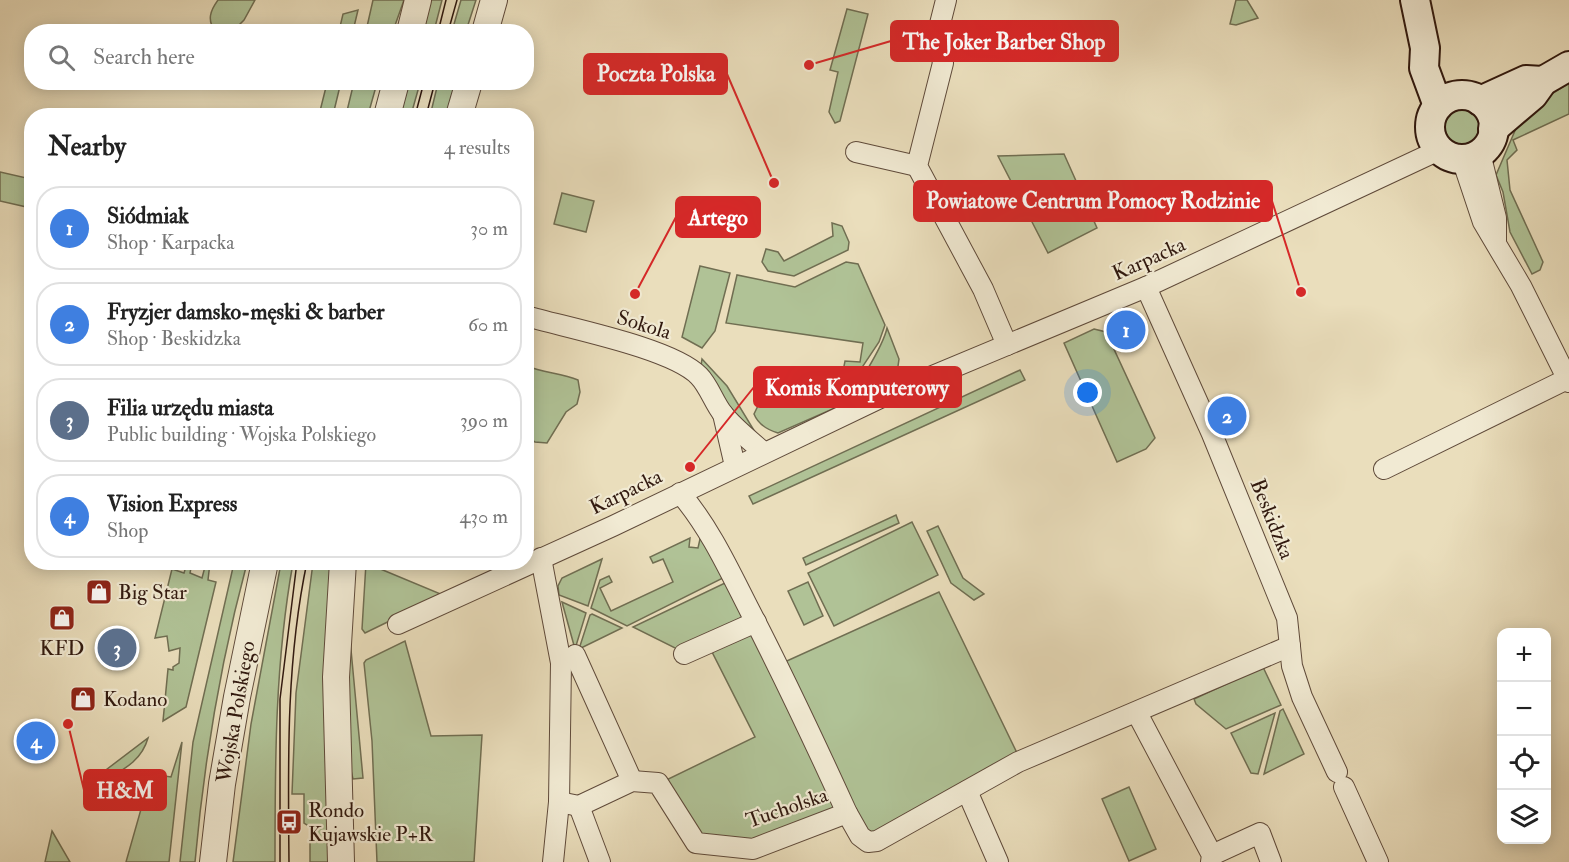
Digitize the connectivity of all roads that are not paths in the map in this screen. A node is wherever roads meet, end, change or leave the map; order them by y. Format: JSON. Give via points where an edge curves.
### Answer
{"nodes":[{"id":1,"x":418,"y":0,"type":"edge"},
{"id":2,"x":494,"y":0,"type":"edge"},
{"id":3,"x":946,"y":0,"type":"edge"},
{"id":4,"x":1415,"y":0,"type":"edge"},
{"id":5,"x":412,"y":24,"type":"edge"},
{"id":6,"x":487,"y":24,"type":"edge"},
{"id":7,"x":1569,"y":66,"type":"edge"},
{"id":8,"x":1543,"y":81,"type":"junction"},
{"id":9,"x":394,"y":90,"type":"edge"},
{"id":10,"x":467,"y":90,"type":"edge"},
{"id":11,"x":1460,"y":101,"type":"junction"},
{"id":12,"x":389,"y":108,"type":"edge"},
{"id":13,"x":461,"y":108,"type":"edge"},
{"id":14,"x":1493,"y":129,"type":"junction"},
{"id":15,"x":855,"y":152,"type":"dead end"},
{"id":16,"x":1460,"y":154,"type":"junction"},
{"id":17,"x":917,"y":166,"type":"junction"},
{"id":18,"x":1146,"y":287,"type":"junction"},
{"id":19,"x":534,"y":318,"type":"edge"},
{"id":20,"x":1007,"y":345,"type":"junction"},
{"id":21,"x":1568,"y":381,"type":"edge"},
{"id":22,"x":723,"y":414,"type":"junction"},
{"id":23,"x":763,"y":452,"type":"junction"},
{"id":24,"x":735,"y":466,"type":"junction"},
{"id":25,"x":1384,"y":469,"type":"dead end"},
{"id":26,"x":680,"y":493,"type":"junction"},
{"id":27,"x":541,"y":558,"type":"junction"},
{"id":28,"x":534,"y":561,"type":"edge"},
{"id":29,"x":263,"y":570,"type":"edge"},
{"id":30,"x":343,"y":570,"type":"edge"},
{"id":31,"x":515,"y":570,"type":"edge"},
{"id":32,"x":756,"y":622,"type":"junction"},
{"id":33,"x":398,"y":624,"type":"dead end"},
{"id":34,"x":1290,"y":646,"type":"junction"},
{"id":35,"x":684,"y":654,"type":"dead end"},
{"id":36,"x":575,"y":656,"type":"dead end"},
{"id":37,"x":1137,"y":713,"type":"junction"},
{"id":38,"x":632,"y":781,"type":"junction"},
{"id":39,"x":967,"y":791,"type":"junction"},
{"id":40,"x":559,"y":802,"type":"junction"},
{"id":41,"x":579,"y":806,"type":"junction"},
{"id":42,"x":847,"y":813,"type":"junction"},
{"id":43,"x":1211,"y":859,"type":"edge"},
{"id":44,"x":213,"y":862,"type":"edge"},
{"id":45,"x":341,"y":862,"type":"edge"},
{"id":46,"x":553,"y":862,"type":"edge"},
{"id":47,"x":600,"y":862,"type":"edge"},
{"id":48,"x":998,"y":862,"type":"edge"},
{"id":49,"x":1271,"y":862,"type":"edge"},
{"id":50,"x":1378,"y":862,"type":"edge"}],
"edges":[{"from":1,"to":5,"type":"street"},
{"from":2,"to":6,"type":"street"},
{"from":3,"to":17,"type":"street","via":[[937,36],[943,63]]},
{"from":4,"to":11,"type":"main road","via":[[1425,48]]},
{"from":7,"to":8,"type":"main road"},
{"from":8,"to":11,"type":"main road","via":[[1526,80]]},
{"from":8,"to":14,"type":"main road"},
{"from":9,"to":12,"type":"street"},
{"from":10,"to":13,"type":"street"},
{"from":11,"to":14,"type":"main road","via":[[1490,113]]},
{"from":11,"to":16,"type":"main road","via":[[1433,114],[1430,133]]},
{"from":14,"to":16,"type":"main road","via":[[1490,142]]},
{"from":15,"to":17,"type":"street"},
{"from":16,"to":18,"type":"street","name":"Karpacka"},
{"from":16,"to":21,"type":"street","via":[[1483,222]]},
{"from":17,"to":20,"type":"street","via":[[983,290]]},
{"from":18,"to":20,"type":"street","name":"Karpacka"},
{"from":18,"to":34,"type":"street","name":"Beskidzka","via":[[1212,434],[1287,618]]},
{"from":19,"to":22,"type":"street","name":"Sokola","via":[[671,357],[700,377]]},
{"from":20,"to":23,"type":"street","name":"Karpacka"},
{"from":21,"to":25,"type":"street"},
{"from":22,"to":23,"type":"street","name":"Sokola"},
{"from":22,"to":24,"type":"street","name":"Sokola"},
{"from":23,"to":24,"type":"street","name":"Karpacka"},
{"from":24,"to":26,"type":"street","name":"Karpacka"},
{"from":26,"to":27,"type":"street","name":"Karpacka"},
{"from":26,"to":32,"type":"street","name":"Tucholska","via":[[706,529]]},
{"from":27,"to":28,"type":"street","name":"Karpacka"},
{"from":27,"to":40,"type":"street","via":[[561,663]]},
{"from":29,"to":44,"type":"street","name":"Wojska Polskiego","via":[[235,708]]},
{"from":30,"to":45,"type":"street","via":[[336,677]]},
{"from":31,"to":33,"type":"street","name":"Karpacka"},
{"from":32,"to":35,"type":"street"},
{"from":32,"to":42,"type":"street","name":"Tucholska"},
{"from":34,"to":37,"type":"street","name":"Tucholska"},
{"from":34,"to":50,"type":"street","name":"Beskidzka","via":[[1302,697]]},
{"from":36,"to":38,"type":"street"},
{"from":37,"to":39,"type":"street","name":"Tucholska","via":[[1018,762]]},
{"from":37,"to":43,"type":"street"},
{"from":38,"to":41,"type":"street"},
{"from":38,"to":42,"type":"street","name":"Tucholska","via":[[658,783],[696,843],[753,849]]},
{"from":39,"to":42,"type":"street","name":"Tucholska","via":[[878,841],[868,842],[860,836]]},
{"from":39,"to":48,"type":"street"},
{"from":40,"to":41,"type":"street"},
{"from":40,"to":46,"type":"street"},
{"from":41,"to":47,"type":"street"},
{"from":43,"to":49,"type":"street","via":[[1260,833]]}]}
